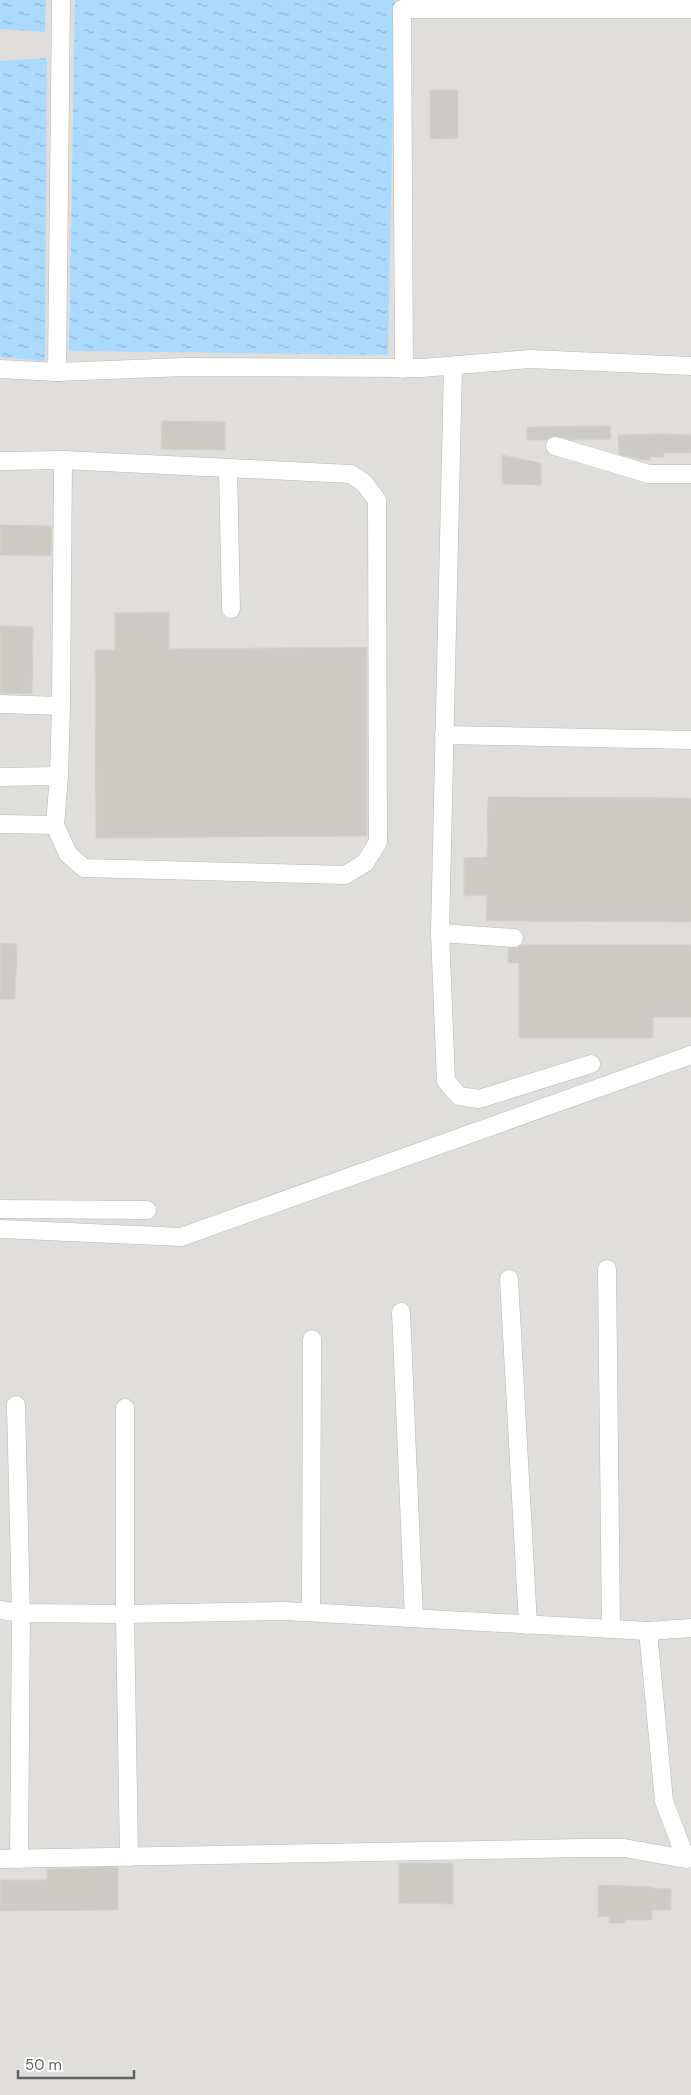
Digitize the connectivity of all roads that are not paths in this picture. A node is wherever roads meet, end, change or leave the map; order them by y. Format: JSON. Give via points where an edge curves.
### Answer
{"nodes":[{"id":1,"x":61,"y":0,"type":"edge"},
{"id":2,"x":403,"y":4,"type":"edge"},
{"id":3,"x":691,"y":9,"type":"edge"},
{"id":4,"x":453,"y":366,"type":"junction"},
{"id":5,"x":691,"y":366,"type":"edge"},
{"id":6,"x":404,"y":368,"type":"junction"},
{"id":7,"x":0,"y":369,"type":"edge"},
{"id":8,"x":57,"y":372,"type":"junction"},
{"id":9,"x":555,"y":446,"type":"dead end"},
{"id":10,"x":63,"y":460,"type":"junction"},
{"id":11,"x":0,"y":461,"type":"edge"},
{"id":12,"x":228,"y":468,"type":"junction"},
{"id":13,"x":691,"y":474,"type":"edge"},
{"id":14,"x":231,"y":609,"type":"dead end"},
{"id":15,"x":0,"y":704,"type":"edge"},
{"id":16,"x":61,"y":706,"type":"junction"},
{"id":17,"x":444,"y":735,"type":"junction"},
{"id":18,"x":691,"y":740,"type":"edge"},
{"id":19,"x":59,"y":776,"type":"junction"},
{"id":20,"x":0,"y":777,"type":"edge"},
{"id":21,"x":0,"y":824,"type":"edge"},
{"id":22,"x":54,"y":825,"type":"junction"},
{"id":23,"x":440,"y":933,"type":"junction"},
{"id":24,"x":514,"y":938,"type":"dead end"},
{"id":25,"x":691,"y":1055,"type":"edge"},
{"id":26,"x":591,"y":1064,"type":"dead end"},
{"id":27,"x":0,"y":1209,"type":"edge"},
{"id":28,"x":147,"y":1210,"type":"dead end"},
{"id":29,"x":0,"y":1229,"type":"edge"},
{"id":30,"x":608,"y":1269,"type":"dead end"},
{"id":31,"x":509,"y":1279,"type":"dead end"},
{"id":32,"x":402,"y":1312,"type":"dead end"},
{"id":33,"x":312,"y":1339,"type":"dead end"},
{"id":34,"x":16,"y":1405,"type":"dead end"},
{"id":35,"x":125,"y":1408,"type":"dead end"},
{"id":36,"x":0,"y":1610,"type":"edge"},
{"id":37,"x":311,"y":1612,"type":"junction"},
{"id":38,"x":21,"y":1613,"type":"junction"},
{"id":39,"x":125,"y":1614,"type":"junction"},
{"id":40,"x":414,"y":1618,"type":"junction"},
{"id":41,"x":528,"y":1625,"type":"junction"},
{"id":42,"x":691,"y":1628,"type":"edge"},
{"id":43,"x":611,"y":1629,"type":"junction"},
{"id":44,"x":648,"y":1631,"type":"junction"},
{"id":45,"x":130,"y":1857,"type":"junction"},
{"id":46,"x":688,"y":1858,"type":"edge"},
{"id":47,"x":0,"y":1859,"type":"edge"},
{"id":48,"x":19,"y":1859,"type":"junction"}],
"edges":[{"from":1,"to":8,"type":"street"},
{"from":2,"to":3,"type":"street"},
{"from":2,"to":6,"type":"street"},
{"from":4,"to":5,"type":"street","via":[[530,359]]},
{"from":4,"to":6,"type":"street"},
{"from":4,"to":17,"type":"street"},
{"from":6,"to":8,"type":"street","via":[[184,368]]},
{"from":7,"to":8,"type":"street"},
{"from":9,"to":13,"type":"street","via":[[649,474]]},
{"from":10,"to":11,"type":"street"},
{"from":10,"to":12,"type":"street"},
{"from":10,"to":16,"type":"street"},
{"from":12,"to":14,"type":"street"},
{"from":12,"to":22,"type":"street","via":[[351,474],[364,483],[377,500],[378,842],[365,863],[346,875],[84,868],[68,854]]},
{"from":15,"to":16,"type":"street"},
{"from":16,"to":19,"type":"street"},
{"from":17,"to":18,"type":"street"},
{"from":17,"to":23,"type":"street"},
{"from":19,"to":20,"type":"street"},
{"from":19,"to":22,"type":"street"},
{"from":21,"to":22,"type":"street"},
{"from":23,"to":24,"type":"street"},
{"from":23,"to":26,"type":"street","via":[[446,1081],[459,1096],[479,1098]]},
{"from":25,"to":29,"type":"street","via":[[181,1237]]},
{"from":27,"to":28,"type":"street"},
{"from":30,"to":43,"type":"street"},
{"from":31,"to":41,"type":"street"},
{"from":32,"to":40,"type":"street"},
{"from":33,"to":37,"type":"street"},
{"from":34,"to":38,"type":"street"},
{"from":35,"to":39,"type":"street"},
{"from":36,"to":38,"type":"street"},
{"from":37,"to":39,"type":"street"},
{"from":37,"to":40,"type":"street"},
{"from":38,"to":39,"type":"street"},
{"from":38,"to":48,"type":"street"},
{"from":39,"to":45,"type":"street"},
{"from":40,"to":41,"type":"street"},
{"from":41,"to":43,"type":"street"},
{"from":42,"to":44,"type":"street"},
{"from":43,"to":44,"type":"street"},
{"from":44,"to":46,"type":"street","via":[[664,1801]]},
{"from":45,"to":46,"type":"street","via":[[624,1848]]},
{"from":45,"to":48,"type":"street"},
{"from":47,"to":48,"type":"street"}]}
